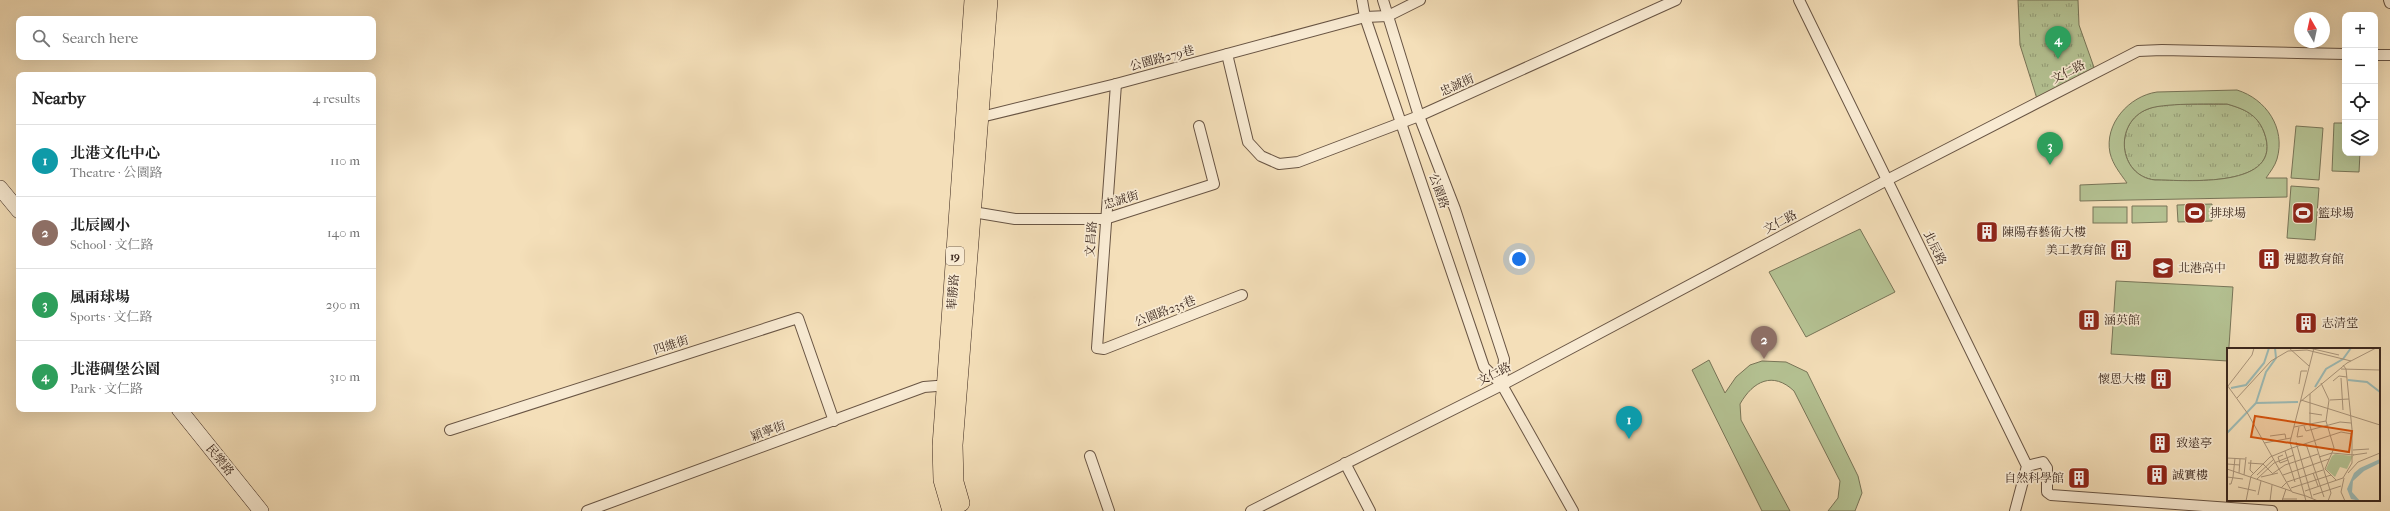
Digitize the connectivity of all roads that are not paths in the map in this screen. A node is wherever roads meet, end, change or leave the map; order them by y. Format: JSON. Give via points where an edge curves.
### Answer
{"nodes":[{"id":1,"x":974,"y":0,"type":"edge"},
{"id":2,"x":989,"y":0,"type":"edge"},
{"id":3,"x":1362,"y":0,"type":"edge"},
{"id":4,"x":1383,"y":0,"type":"edge"},
{"id":5,"x":1420,"y":0,"type":"edge"},
{"id":6,"x":1676,"y":0,"type":"edge"},
{"id":7,"x":1799,"y":0,"type":"edge"},
{"id":8,"x":1388,"y":16,"type":"junction"},
{"id":9,"x":1365,"y":17,"type":"junction"},
{"id":10,"x":1226,"y":54,"type":"junction"},
{"id":11,"x":2342,"y":54,"type":"edge"},
{"id":12,"x":2378,"y":55,"type":"edge"},
{"id":13,"x":2390,"y":55,"type":"edge"},
{"id":14,"x":1116,"y":84,"type":"junction"},
{"id":15,"x":1419,"y":116,"type":"junction"},
{"id":16,"x":972,"y":117,"type":"junction"},
{"id":17,"x":1402,"y":123,"type":"junction"},
{"id":18,"x":1199,"y":126,"type":"dead end"},
{"id":19,"x":1887,"y":180,"type":"junction"},
{"id":20,"x":0,"y":188,"type":"edge"},
{"id":21,"x":16,"y":207,"type":"edge"},
{"id":22,"x":973,"y":212,"type":"junction"},
{"id":23,"x":1105,"y":219,"type":"junction"},
{"id":24,"x":1242,"y":295,"type":"dead end"},
{"id":25,"x":1097,"y":348,"type":"joint"},
{"id":26,"x":1502,"y":385,"type":"junction"},
{"id":27,"x":954,"y":386,"type":"junction"},
{"id":28,"x":181,"y":412,"type":"edge"},
{"id":29,"x":834,"y":420,"type":"junction"},
{"id":30,"x":450,"y":430,"type":"dead end"},
{"id":31,"x":1090,"y":456,"type":"dead end"},
{"id":32,"x":1345,"y":463,"type":"junction"},
{"id":33,"x":2027,"y":466,"type":"junction"},
{"id":34,"x":261,"y":511,"type":"edge"},
{"id":35,"x":587,"y":511,"type":"edge"},
{"id":36,"x":951,"y":511,"type":"edge"},
{"id":37,"x":963,"y":511,"type":"edge"},
{"id":38,"x":1109,"y":511,"type":"edge"},
{"id":39,"x":1251,"y":511,"type":"edge"},
{"id":40,"x":1370,"y":511,"type":"edge"},
{"id":41,"x":1573,"y":511,"type":"edge"},
{"id":42,"x":2015,"y":511,"type":"edge"},
{"id":43,"x":2272,"y":511,"type":"edge"}],
"edges":[{"from":1,"to":16,"type":"main road","name":"華勝路","number":"19"},
{"from":2,"to":16,"type":"main road","name":"華勝路","number":"19"},
{"from":3,"to":9,"type":"street","name":"公園路"},
{"from":4,"to":8,"type":"street","name":"公園路"},
{"from":5,"to":8,"type":"street"},
{"from":6,"to":15,"type":"street","name":"忠誠街"},
{"from":7,"to":19,"type":"street","name":"北辰路"},
{"from":8,"to":9,"type":"street","name":"公園路279巷"},
{"from":8,"to":15,"type":"street","name":"公園路"},
{"from":9,"to":10,"type":"street","name":"公園路279巷"},
{"from":9,"to":17,"type":"street","name":"公園路"},
{"from":10,"to":14,"type":"street","name":"公園路279巷"},
{"from":10,"to":17,"type":"street","name":"忠誠街","via":[[1248,142],[1261,156],[1279,164],[1298,162]]},
{"from":11,"to":19,"type":"street","name":"文仁路","via":[[2138,51]]},
{"from":12,"to":13,"type":"street"},
{"from":14,"to":16,"type":"street","name":"公園路279巷"},
{"from":14,"to":23,"type":"street","name":"文昌路"},
{"from":15,"to":17,"type":"street","name":"忠誠街"},
{"from":15,"to":26,"type":"street","name":"公園路","via":[[1455,209],[1504,358]]},
{"from":16,"to":22,"type":"main road","name":"華勝路","number":"19"},
{"from":16,"to":27,"type":"main road","name":"華勝路","number":"19"},
{"from":17,"to":26,"type":"street","name":"公園路","via":[[1484,367]]},
{"from":18,"to":23,"type":"street","name":"忠誠街","via":[[1214,184]]},
{"from":19,"to":26,"type":"street","name":"文仁路"},
{"from":19,"to":33,"type":"street","name":"北辰路"},
{"from":20,"to":21,"type":"main road"},
{"from":22,"to":23,"type":"street","name":"忠誠街","via":[[1014,219]]},
{"from":22,"to":27,"type":"main road","name":"華勝路","number":"19"},
{"from":23,"to":25,"type":"street","name":"文昌路"},
{"from":24,"to":25,"type":"street","name":"公園路235巷","via":[[1104,349]]},
{"from":26,"to":32,"type":"street","name":"文仁路"},
{"from":26,"to":41,"type":"street","name":"公園路"},
{"from":27,"to":29,"type":"street","name":"穎寧街","via":[[924,387]]},
{"from":27,"to":36,"type":"main road","name":"華勝路","number":"19","via":[[941,446],[942,480]]},
{"from":27,"to":37,"type":"main road","name":"華勝路","number":"19","via":[[955,482]]},
{"from":28,"to":34,"type":"main road","name":"民樂路"},
{"from":29,"to":30,"type":"street","name":"四維街","via":[[798,318]]},
{"from":29,"to":35,"type":"street","name":"穎寧街"},
{"from":31,"to":38,"type":"street"},
{"from":32,"to":39,"type":"street","name":"文仁路"},
{"from":32,"to":40,"type":"street"},
{"from":33,"to":42,"type":"street"},
{"from":33,"to":43,"type":"street","via":[[2043,462],[2047,468],[2047,492],[2051,495]]}]}
